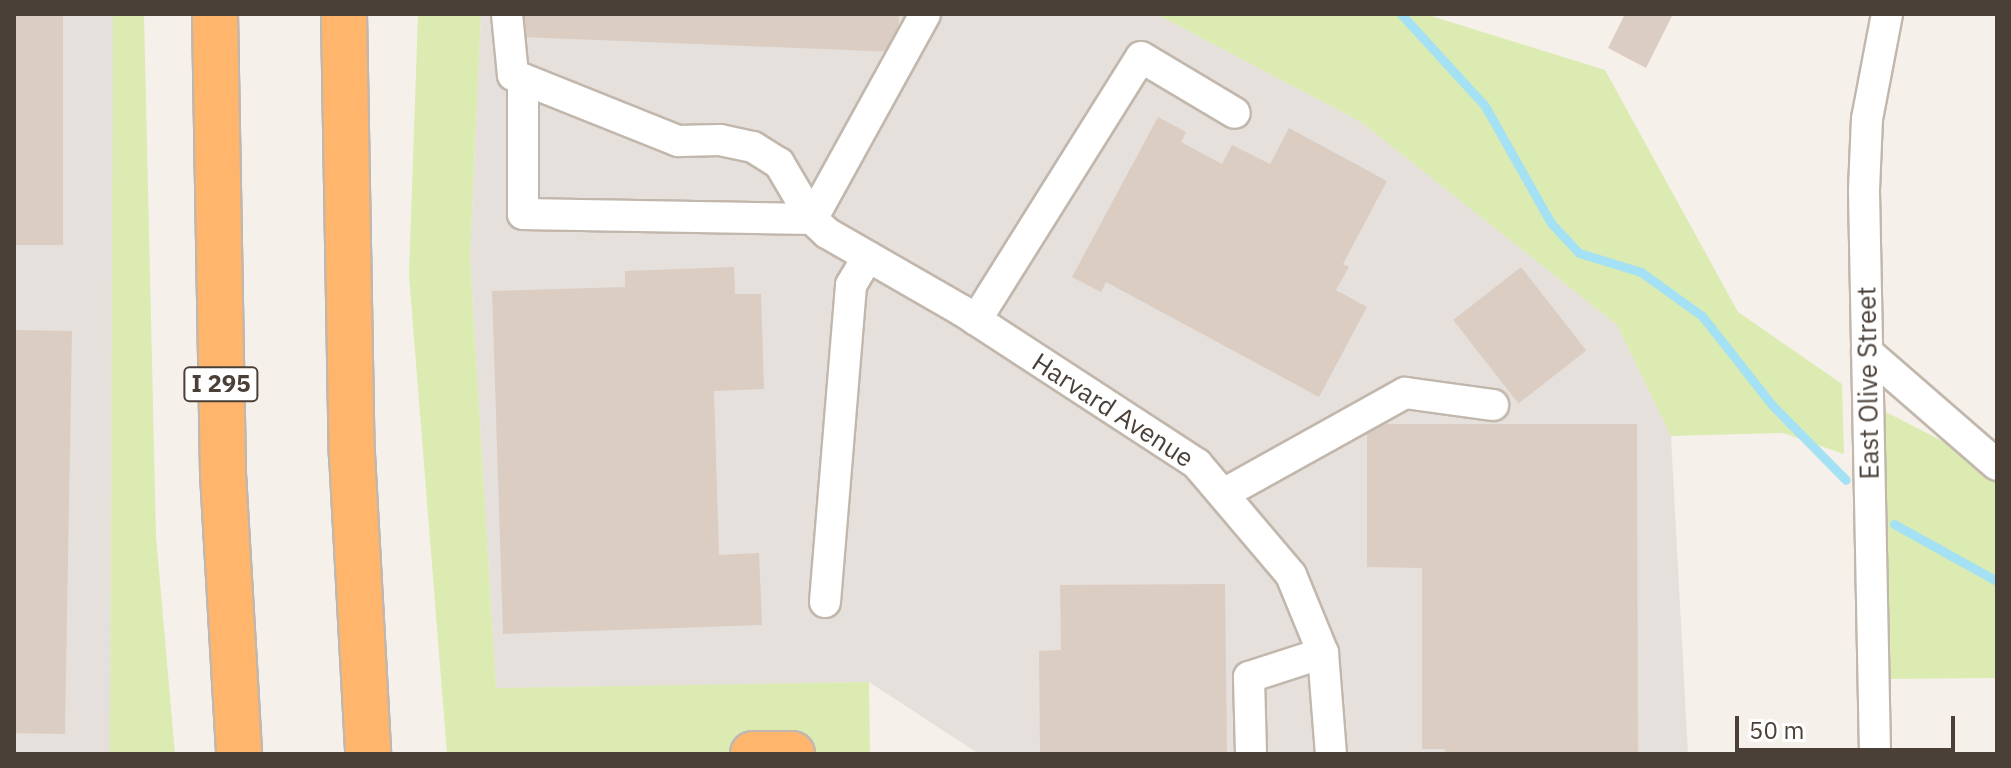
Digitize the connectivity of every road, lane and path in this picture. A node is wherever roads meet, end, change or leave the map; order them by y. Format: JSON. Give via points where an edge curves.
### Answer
{"nodes":[{"id":1,"x":215,"y":14,"type":"edge"},
{"id":2,"x":344,"y":14,"type":"edge"},
{"id":3,"x":507,"y":14,"type":"edge"},
{"id":4,"x":925,"y":14,"type":"edge"},
{"id":5,"x":1887,"y":14,"type":"edge"},
{"id":6,"x":523,"y":81,"type":"junction"},
{"id":7,"x":1235,"y":113,"type":"dead end"},
{"id":8,"x":820,"y":226,"type":"junction"},
{"id":9,"x":868,"y":257,"type":"junction"},
{"id":10,"x":976,"y":320,"type":"junction"},
{"id":11,"x":1867,"y":352,"type":"junction"},
{"id":12,"x":1493,"y":405,"type":"dead end"},
{"id":13,"x":1997,"y":465,"type":"edge"},
{"id":14,"x":1225,"y":493,"type":"junction"},
{"id":15,"x":825,"y":602,"type":"dead end"},
{"id":16,"x":1323,"y":653,"type":"junction"},
{"id":17,"x":239,"y":754,"type":"edge"},
{"id":18,"x":368,"y":754,"type":"edge"},
{"id":19,"x":753,"y":754,"type":"edge"},
{"id":20,"x":792,"y":754,"type":"edge"},
{"id":21,"x":1251,"y":754,"type":"edge"},
{"id":22,"x":1331,"y":754,"type":"edge"},
{"id":23,"x":1875,"y":754,"type":"edge"}],
"edges":[{"from":1,"to":17,"type":"highway","number":"I 295","via":[[223,474]]},
{"from":2,"to":18,"type":"highway","via":[[352,468]]},
{"from":3,"to":6,"type":"street","via":[[513,75]]},
{"from":4,"to":8,"type":"street"},
{"from":5,"to":11,"type":"street","name":"East Olive Street","via":[[1867,119]]},
{"from":6,"to":8,"type":"street","via":[[678,141],[720,140],[753,147],[784,169]]},
{"from":6,"to":8,"type":"street","via":[[523,214]]},
{"from":7,"to":10,"type":"street","via":[[1141,57]]},
{"from":8,"to":9,"type":"street","name":"Harvard Avenue"},
{"from":9,"to":10,"type":"street","name":"Harvard Avenue"},
{"from":9,"to":15,"type":"street","via":[[851,285]]},
{"from":10,"to":14,"type":"street","name":"Harvard Avenue","via":[[1197,464]]},
{"from":11,"to":13,"type":"street"},
{"from":11,"to":23,"type":"street","name":"East Olive Street"},
{"from":12,"to":14,"type":"street","via":[[1405,393]]},
{"from":14,"to":16,"type":"street","name":"Harvard Avenue","via":[[1291,575]]},
{"from":16,"to":21,"type":"street","via":[[1249,677]]},
{"from":16,"to":22,"type":"street","name":"Harvard Avenue"},
{"from":19,"to":20,"type":"highway"}]}
